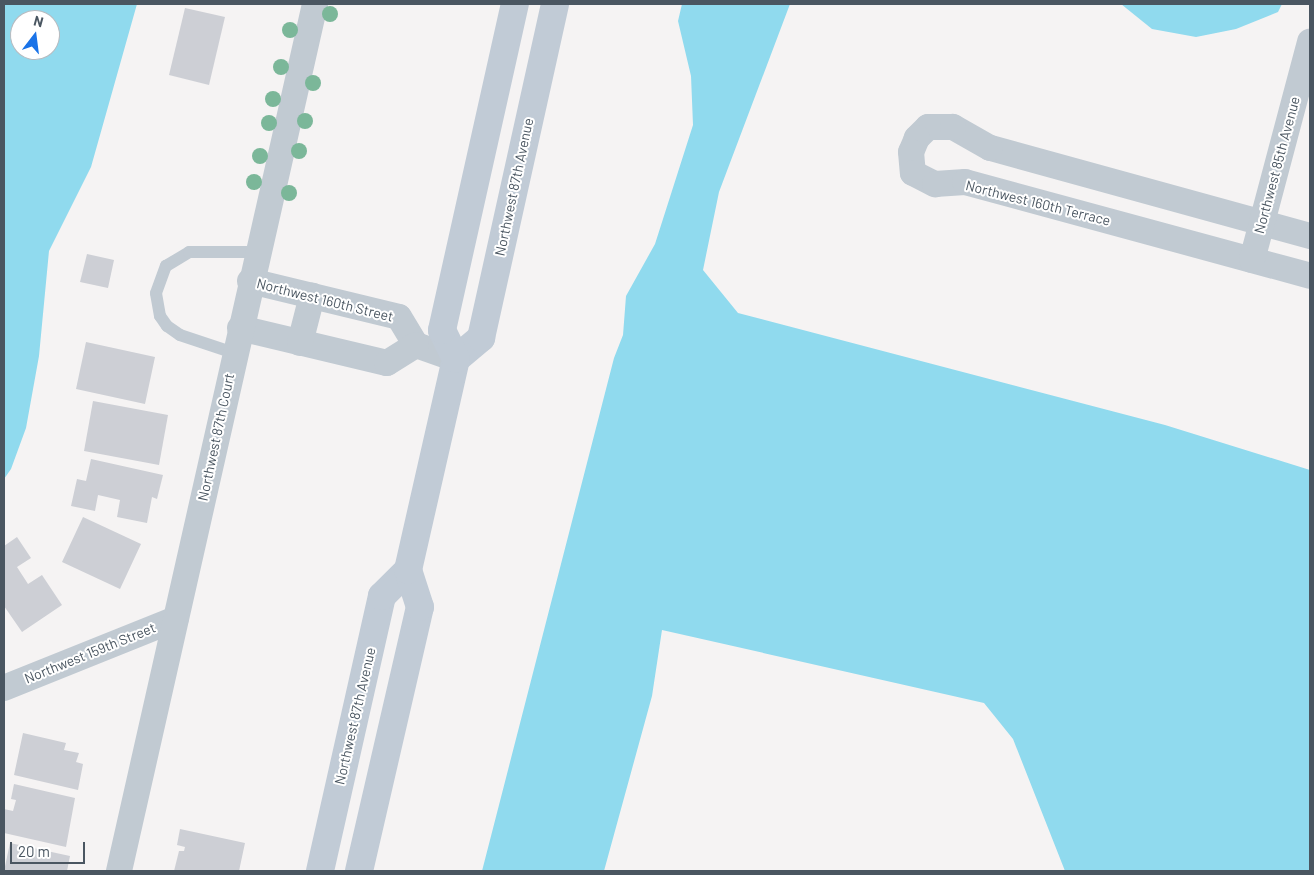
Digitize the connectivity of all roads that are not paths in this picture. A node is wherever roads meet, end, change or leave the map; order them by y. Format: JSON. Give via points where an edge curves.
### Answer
{"nodes":[{"id":1,"x":315,"y":4,"type":"edge"},
{"id":2,"x":516,"y":4,"type":"edge"},
{"id":3,"x":555,"y":4,"type":"edge"},
{"id":4,"x":1310,"y":42,"type":"edge"},
{"id":5,"x":1262,"y":222,"type":"junction"},
{"id":6,"x":1310,"y":236,"type":"edge"},
{"id":7,"x":257,"y":252,"type":"junction"},
{"id":8,"x":1252,"y":260,"type":"junction"},
{"id":9,"x":1310,"y":276,"type":"edge"},
{"id":10,"x":250,"y":281,"type":"junction"},
{"id":11,"x":312,"y":296,"type":"junction"},
{"id":12,"x":240,"y":328,"type":"junction"},
{"id":13,"x":300,"y":343,"type":"junction"},
{"id":14,"x":416,"y":345,"type":"junction"},
{"id":15,"x":234,"y":353,"type":"junction"},
{"id":16,"x":456,"y":359,"type":"junction"},
{"id":17,"x":408,"y":570,"type":"junction"},
{"id":18,"x":176,"y":619,"type":"junction"},
{"id":19,"x":4,"y":688,"type":"edge"},
{"id":20,"x":119,"y":871,"type":"edge"},
{"id":21,"x":320,"y":871,"type":"edge"},
{"id":22,"x":359,"y":871,"type":"edge"}],
"edges":[{"from":1,"to":7,"type":"street","name":"Northwest 87th Court"},
{"from":2,"to":16,"type":"street","via":[[442,330]]},
{"from":3,"to":16,"type":"street","name":"Northwest 87th Avenue","via":[[481,338]]},
{"from":4,"to":5,"type":"street","name":"Northwest 85th Avenue"},
{"from":5,"to":6,"type":"street","name":"Northwest 160th Terrace"},
{"from":5,"to":8,"type":"street","name":"Northwest 85th Avenue"},
{"from":5,"to":8,"type":"street","name":"Northwest 160th Terrace","via":[[990,148],[953,127],[928,127],[910,152],[913,173],[935,184],[965,182]]},
{"from":7,"to":10,"type":"street","name":"Northwest 87th Court"},
{"from":7,"to":15,"type":"lane","via":[[189,252],[166,266],[156,293],[160,316],[168,326],[180,335]]},
{"from":8,"to":9,"type":"street","name":"Northwest 160th Terrace"},
{"from":10,"to":11,"type":"street","name":"Northwest 160th Street"},
{"from":10,"to":12,"type":"street","name":"Northwest 87th Court"},
{"from":11,"to":13,"type":"street"},
{"from":11,"to":14,"type":"street","name":"Northwest 160th Street","via":[[399,317]]},
{"from":12,"to":13,"type":"street"},
{"from":12,"to":15,"type":"street","name":"Northwest 87th Court"},
{"from":13,"to":14,"type":"street","via":[[387,364]]},
{"from":14,"to":16,"type":"street"},
{"from":15,"to":18,"type":"street","name":"Northwest 87th Court"},
{"from":16,"to":17,"type":"street"},
{"from":17,"to":21,"type":"street","name":"Northwest 87th Avenue","via":[[382,596]]},
{"from":17,"to":22,"type":"street","via":[[420,607]]},
{"from":18,"to":19,"type":"street","name":"Northwest 159th Street"},
{"from":18,"to":20,"type":"street","name":"Northwest 87th Court"}]}
